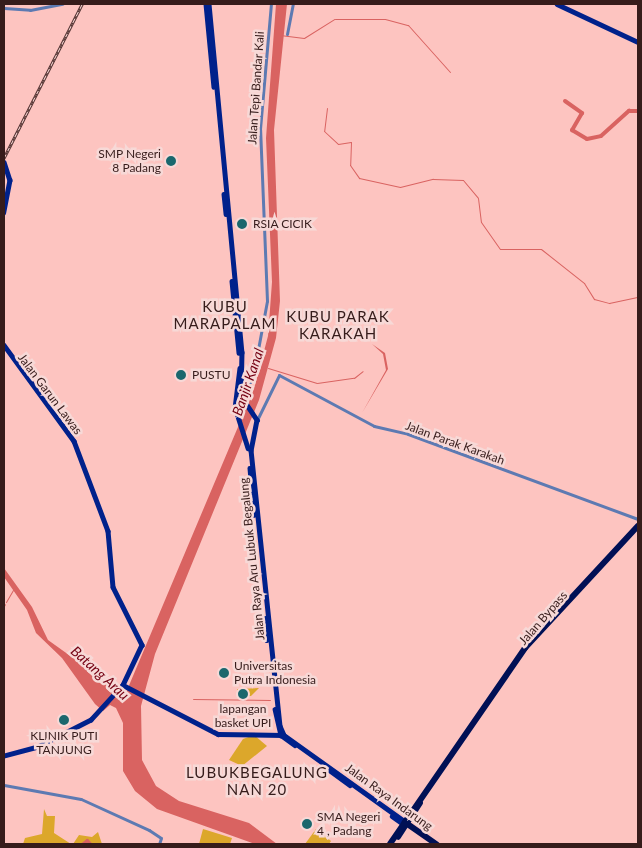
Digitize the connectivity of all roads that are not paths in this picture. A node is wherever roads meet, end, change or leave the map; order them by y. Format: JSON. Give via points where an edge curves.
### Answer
{"nodes":[{"id":1,"x":62,"y":4,"type":"edge"},
{"id":2,"x":208,"y":4,"type":"edge"},
{"id":3,"x":271,"y":4,"type":"edge"},
{"id":4,"x":293,"y":4,"type":"edge"},
{"id":5,"x":558,"y":4,"type":"edge"},
{"id":6,"x":4,"y":8,"type":"edge"},
{"id":7,"x":287,"y":34,"type":"dead end"},
{"id":8,"x":637,"y":40,"type":"edge"},
{"id":9,"x":4,"y":162,"type":"edge"},
{"id":10,"x":4,"y":212,"type":"edge"},
{"id":11,"x":4,"y":345,"type":"edge"},
{"id":12,"x":241,"y":362,"type":"junction"},
{"id":13,"x":242,"y":381,"type":"junction"},
{"id":14,"x":256,"y":418,"type":"junction"},
{"id":15,"x":255,"y":501,"type":"junction"},
{"id":16,"x":638,"y":518,"type":"edge"},
{"id":17,"x":638,"y":526,"type":"edge"},
{"id":18,"x":638,"y":531,"type":"edge"},
{"id":19,"x":587,"y":581,"type":"junction"},
{"id":20,"x":123,"y":686,"type":"junction"},
{"id":21,"x":281,"y":731,"type":"junction"},
{"id":22,"x":4,"y":756,"type":"edge"},
{"id":23,"x":4,"y":785,"type":"edge"},
{"id":24,"x":404,"y":823,"type":"junction"},
{"id":25,"x":392,"y":842,"type":"edge"},
{"id":26,"x":159,"y":844,"type":"edge"},
{"id":27,"x":431,"y":844,"type":"edge"},
{"id":28,"x":438,"y":844,"type":"edge"}],
"edges":[{"from":1,"to":6,"type":"street","via":[[30,10]]},
{"from":2,"to":12,"type":"main road"},
{"from":3,"to":13,"type":"street","name":"Jalan Tepi Bandar Kali","via":[[260,173],[267,301],[254,371],[250,382]]},
{"from":4,"to":7,"type":"street"},
{"from":5,"to":8,"type":"main road"},
{"from":9,"to":10,"type":"main road","via":[[10,180]]},
{"from":11,"to":20,"type":"main road","name":"Jalan Garun Lawas","via":[[74,441],[104,518],[113,587],[142,645]]},
{"from":12,"to":13,"type":"main road"},
{"from":12,"to":15,"type":"main road","name":"Jalan Raya Aru Lubuk Begalung","via":[[237,414],[247,442]]},
{"from":13,"to":14,"type":"main road","via":[[241,400]]},
{"from":14,"to":15,"type":"main road","name":"Jalan Raya Aru Lubuk Begalung","via":[[250,440]]},
{"from":14,"to":16,"type":"street","name":"Jalan Parak Karakah","via":[[275,376],[374,426],[408,434]]},
{"from":15,"to":21,"type":"main road","name":"Jalan Raya Aru Lubuk Begalung","via":[[274,693]]},
{"from":17,"to":19,"type":"highway"},
{"from":18,"to":19,"type":"highway","name":"Jalan Bypass"},
{"from":19,"to":24,"type":"highway","name":"Jalan Bypass","via":[[538,636]]},
{"from":19,"to":24,"type":"highway","via":[[525,648]]},
{"from":20,"to":21,"type":"main road","via":[[149,695],[218,734],[273,734]]},
{"from":20,"to":22,"type":"main road","name":"Jalan Garun Lawas","via":[[91,720],[38,747]]},
{"from":21,"to":24,"type":"main road","name":"Jalan Raya Indarung"},
{"from":23,"to":26,"type":"street","via":[[81,799],[148,830],[161,838]]},
{"from":24,"to":25,"type":"highway"},
{"from":24,"to":27,"type":"highway","name":"Jalan Raya Indarung"},
{"from":24,"to":28,"type":"highway","name":"Jalan Raya Indarung"}]}
